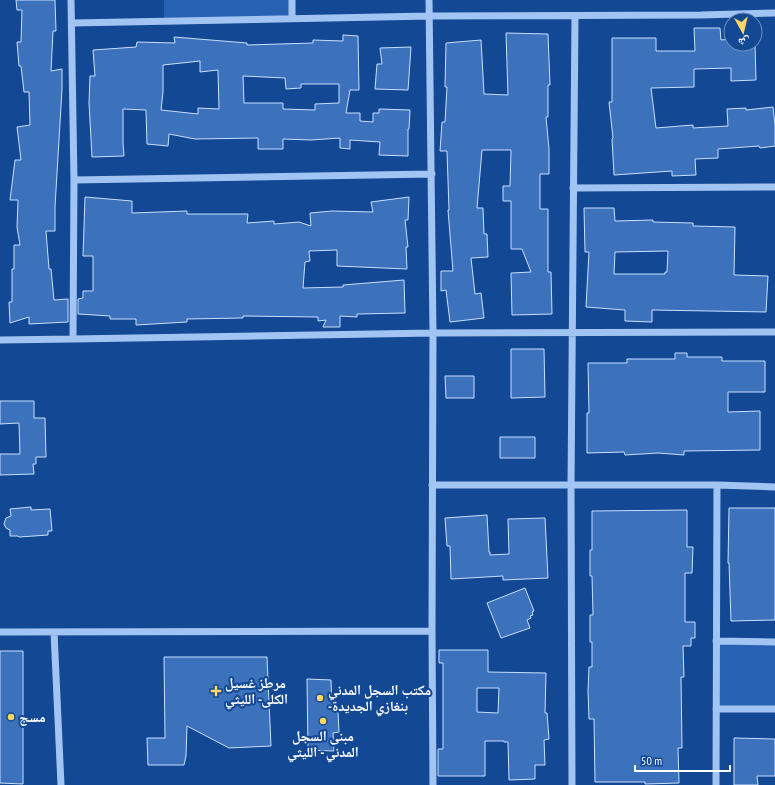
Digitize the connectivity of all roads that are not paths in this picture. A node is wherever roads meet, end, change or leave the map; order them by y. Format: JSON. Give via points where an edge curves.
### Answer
{"nodes":[{"id":1,"x":71,"y":0,"type":"edge"},
{"id":2,"x":292,"y":0,"type":"edge"},
{"id":3,"x":429,"y":0,"type":"edge"},
{"id":4,"x":775,"y":13,"type":"edge"},
{"id":5,"x":430,"y":16,"type":"junction"},
{"id":6,"x":575,"y":16,"type":"junction"},
{"id":7,"x":292,"y":18,"type":"junction"},
{"id":8,"x":72,"y":23,"type":"junction"},
{"id":9,"x":432,"y":174,"type":"junction"},
{"id":10,"x":74,"y":180,"type":"junction"},
{"id":11,"x":775,"y":187,"type":"edge"},
{"id":12,"x":573,"y":188,"type":"junction"},
{"id":13,"x":775,"y":332,"type":"edge"},
{"id":14,"x":434,"y":333,"type":"junction"},
{"id":15,"x":571,"y":334,"type":"junction"},
{"id":16,"x":73,"y":339,"type":"junction"},
{"id":17,"x":0,"y":340,"type":"edge"},
{"id":18,"x":432,"y":485,"type":"junction"},
{"id":19,"x":570,"y":485,"type":"junction"},
{"id":20,"x":717,"y":485,"type":"junction"},
{"id":21,"x":775,"y":487,"type":"edge"},
{"id":22,"x":432,"y":631,"type":"junction"},
{"id":23,"x":0,"y":632,"type":"edge"},
{"id":24,"x":54,"y":632,"type":"junction"},
{"id":25,"x":716,"y":641,"type":"junction"},
{"id":26,"x":775,"y":642,"type":"edge"},
{"id":27,"x":716,"y":709,"type":"junction"},
{"id":28,"x":775,"y":709,"type":"edge"},
{"id":29,"x":61,"y":785,"type":"edge"},
{"id":30,"x":433,"y":785,"type":"edge"},
{"id":31,"x":572,"y":785,"type":"edge"},
{"id":32,"x":716,"y":785,"type":"edge"}],
"edges":[{"from":1,"to":8,"type":"street"},
{"from":2,"to":7,"type":"street"},
{"from":3,"to":5,"type":"street"},
{"from":4,"to":6,"type":"street"},
{"from":5,"to":6,"type":"street"},
{"from":5,"to":7,"type":"street"},
{"from":5,"to":9,"type":"street"},
{"from":6,"to":12,"type":"street"},
{"from":7,"to":8,"type":"street"},
{"from":8,"to":10,"type":"street"},
{"from":9,"to":10,"type":"street"},
{"from":9,"to":14,"type":"street"},
{"from":10,"to":16,"type":"street"},
{"from":11,"to":12,"type":"street"},
{"from":12,"to":15,"type":"street"},
{"from":13,"to":15,"type":"street"},
{"from":14,"to":15,"type":"street"},
{"from":14,"to":16,"type":"street"},
{"from":14,"to":18,"type":"street"},
{"from":15,"to":19,"type":"street"},
{"from":16,"to":17,"type":"street"},
{"from":18,"to":19,"type":"street"},
{"from":18,"to":22,"type":"street"},
{"from":19,"to":20,"type":"street"},
{"from":19,"to":31,"type":"street"},
{"from":20,"to":21,"type":"street"},
{"from":20,"to":25,"type":"street"},
{"from":22,"to":24,"type":"street"},
{"from":22,"to":30,"type":"street"},
{"from":23,"to":24,"type":"street"},
{"from":24,"to":29,"type":"street"},
{"from":25,"to":26,"type":"street"},
{"from":25,"to":27,"type":"street"},
{"from":27,"to":28,"type":"street"},
{"from":27,"to":32,"type":"street"}]}
